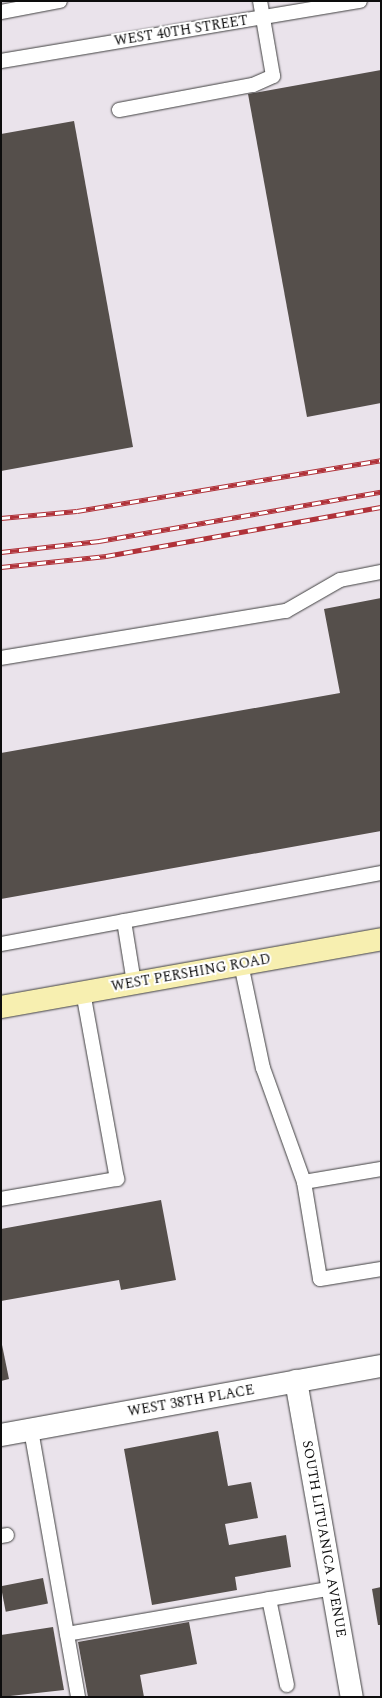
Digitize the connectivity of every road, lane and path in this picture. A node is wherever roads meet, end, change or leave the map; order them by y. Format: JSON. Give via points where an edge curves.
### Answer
{"nodes":[{"id":1,"x":60,"y":1,"type":"edge"},
{"id":2,"x":260,"y":1,"type":"edge"},
{"id":3,"x":360,"y":1,"type":"edge"},
{"id":4,"x":1,"y":12,"type":"edge"},
{"id":5,"x":262,"y":17,"type":"junction"},
{"id":6,"x":1,"y":61,"type":"edge"},
{"id":7,"x":119,"y":110,"type":"dead end"},
{"id":8,"x":381,"y":572,"type":"edge"},
{"id":9,"x":1,"y":658,"type":"edge"},
{"id":10,"x":381,"y":872,"type":"edge"},
{"id":11,"x":124,"y":921,"type":"junction"},
{"id":12,"x":381,"y":939,"type":"edge"},
{"id":13,"x":1,"y":944,"type":"edge"},
{"id":14,"x":241,"y":964,"type":"junction"},
{"id":15,"x":134,"y":983,"type":"junction"},
{"id":16,"x":83,"y":992,"type":"junction"},
{"id":17,"x":1,"y":1007,"type":"edge"},
{"id":18,"x":381,"y":1169,"type":"edge"},
{"id":19,"x":304,"y":1182,"type":"junction"},
{"id":20,"x":1,"y":1199,"type":"edge"},
{"id":21,"x":381,"y":1269,"type":"edge"},
{"id":22,"x":381,"y":1366,"type":"edge"},
{"id":23,"x":296,"y":1381,"type":"junction"},
{"id":24,"x":31,"y":1430,"type":"junction"},
{"id":25,"x":1,"y":1435,"type":"edge"},
{"id":26,"x":333,"y":1588,"type":"junction"},
{"id":27,"x":270,"y":1599,"type":"junction"},
{"id":28,"x":67,"y":1634,"type":"junction"},
{"id":29,"x":287,"y":1685,"type":"dead end"},
{"id":30,"x":78,"y":1697,"type":"edge"},
{"id":31,"x":352,"y":1697,"type":"edge"}],
"edges":[{"from":1,"to":4,"type":"lane"},
{"from":2,"to":5,"type":"lane"},
{"from":3,"to":5,"type":"lane","name":"WEST 40TH STREET"},
{"from":5,"to":6,"type":"lane","name":"WEST 40TH STREET"},
{"from":5,"to":7,"type":"lane","via":[[273,76],[253,85]]},
{"from":8,"to":9,"type":"lane","via":[[340,580],[286,611]]},
{"from":10,"to":11,"type":"lane"},
{"from":11,"to":13,"type":"lane"},
{"from":11,"to":15,"type":"lane"},
{"from":12,"to":14,"type":"main road","name":"WEST PERSHING ROAD"},
{"from":14,"to":15,"type":"main road","name":"WEST PERSHING ROAD"},
{"from":14,"to":19,"type":"lane","via":[[263,1068]]},
{"from":15,"to":16,"type":"main road","name":"WEST PERSHING ROAD"},
{"from":16,"to":17,"type":"main road","name":"WEST PERSHING ROAD"},
{"from":16,"to":20,"type":"lane","via":[[117,1179]]},
{"from":18,"to":19,"type":"lane"},
{"from":19,"to":21,"type":"lane","via":[[320,1279]]},
{"from":22,"to":23,"type":"street","name":"WEST 38TH PLACE"},
{"from":23,"to":24,"type":"street","name":"WEST 38TH PLACE"},
{"from":23,"to":26,"type":"street","name":"SOUTH LITUANICA AVENUE"},
{"from":24,"to":25,"type":"street","name":"WEST 38TH PLACE"},
{"from":24,"to":28,"type":"lane"},
{"from":26,"to":27,"type":"lane"},
{"from":26,"to":31,"type":"street","name":"SOUTH LITUANICA AVENUE"},
{"from":27,"to":28,"type":"lane"},
{"from":27,"to":29,"type":"lane"},
{"from":28,"to":30,"type":"lane"}]}
